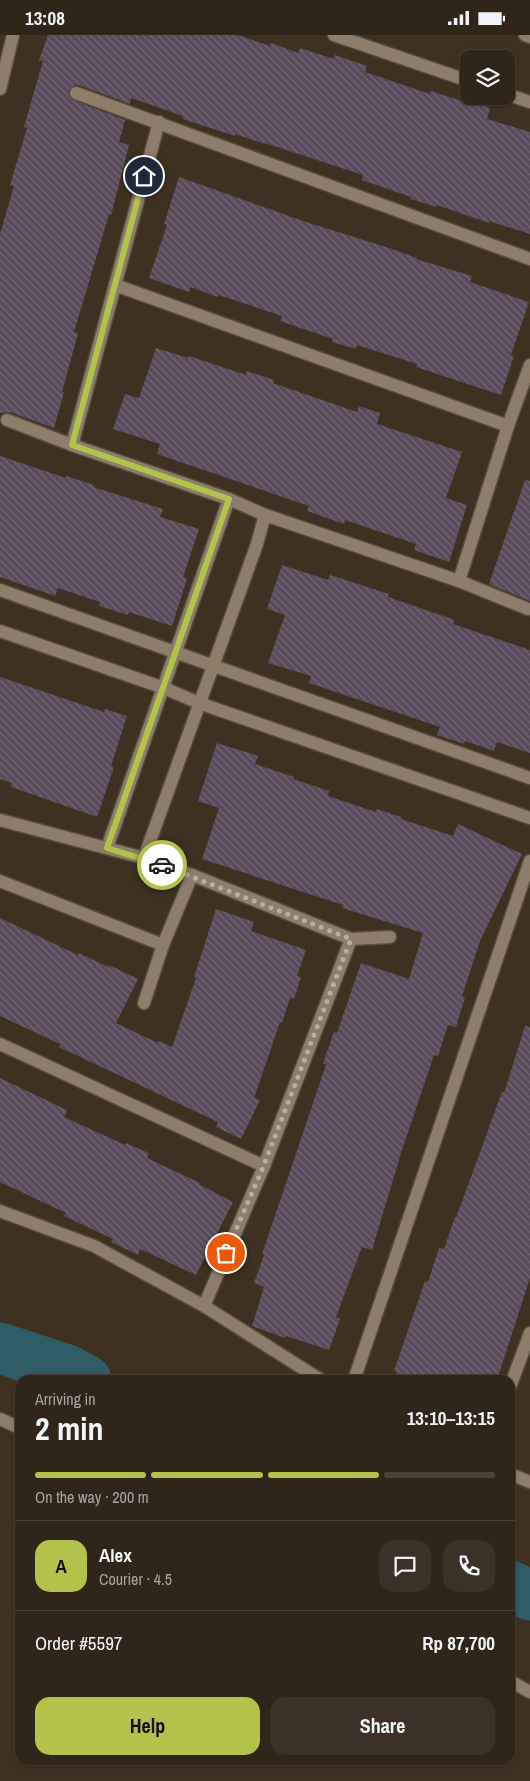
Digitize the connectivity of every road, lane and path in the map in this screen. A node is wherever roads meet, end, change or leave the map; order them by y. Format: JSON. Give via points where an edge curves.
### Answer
{"nodes":[{"id":1,"x":13,"y":35,"type":"edge"},
{"id":2,"x":334,"y":35,"type":"edge"},
{"id":3,"x":525,"y":35,"type":"edge"},
{"id":4,"x":530,"y":37,"type":"edge"},
{"id":5,"x":460,"y":78,"type":"edge"},
{"id":6,"x":0,"y":89,"type":"edge"},
{"id":7,"x":76,"y":93,"type":"dead end"},
{"id":8,"x":515,"y":96,"type":"edge"},
{"id":9,"x":530,"y":102,"type":"edge"},
{"id":10,"x":159,"y":122,"type":"junction"},
{"id":11,"x":530,"y":259,"type":"edge"},
{"id":12,"x":115,"y":285,"type":"junction"},
{"id":13,"x":530,"y":365,"type":"edge"},
{"id":14,"x":7,"y":420,"type":"dead end"},
{"id":15,"x":508,"y":426,"type":"junction"},
{"id":16,"x":72,"y":445,"type":"junction"},
{"id":17,"x":229,"y":499,"type":"junction"},
{"id":18,"x":265,"y":515,"type":"junction"},
{"id":19,"x":459,"y":581,"type":"junction"},
{"id":20,"x":0,"y":591,"type":"edge"},
{"id":21,"x":528,"y":609,"type":"dead end"},
{"id":22,"x":0,"y":631,"type":"edge"},
{"id":23,"x":176,"y":652,"type":"junction"},
{"id":24,"x":212,"y":666,"type":"junction"},
{"id":25,"x":164,"y":688,"type":"junction"},
{"id":26,"x":199,"y":703,"type":"junction"},
{"id":27,"x":530,"y":778,"type":"edge"},
{"id":28,"x":530,"y":818,"type":"edge"},
{"id":29,"x":0,"y":820,"type":"edge"},
{"id":30,"x":107,"y":848,"type":"junction"},
{"id":31,"x":144,"y":859,"type":"junction"},
{"id":32,"x":530,"y":861,"type":"edge"},
{"id":33,"x":192,"y":875,"type":"junction"},
{"id":34,"x":0,"y":881,"type":"edge"},
{"id":35,"x":390,"y":937,"type":"dead end"},
{"id":36,"x":351,"y":939,"type":"junction"},
{"id":37,"x":163,"y":945,"type":"junction"},
{"id":38,"x":144,"y":1003,"type":"dead end"},
{"id":39,"x":0,"y":1044,"type":"edge"},
{"id":40,"x":264,"y":1165,"type":"junction"},
{"id":41,"x":0,"y":1211,"type":"edge"},
{"id":42,"x":204,"y":1306,"type":"junction"},
{"id":43,"x":530,"y":1333,"type":"edge"},
{"id":44,"x":313,"y":1375,"type":"edge"},
{"id":45,"x":356,"y":1375,"type":"edge"},
{"id":46,"x":514,"y":1375,"type":"edge"},
{"id":47,"x":0,"y":1419,"type":"edge"},
{"id":48,"x":15,"y":1426,"type":"edge"},
{"id":49,"x":515,"y":1476,"type":"edge"},
{"id":50,"x":530,"y":1482,"type":"edge"},
{"id":51,"x":515,"y":1684,"type":"edge"},
{"id":52,"x":530,"y":1691,"type":"edge"}],
"edges":[{"from":1,"to":6,"type":"street"},
{"from":2,"to":5,"type":"street"},
{"from":3,"to":4,"type":"street"},
{"from":7,"to":10,"type":"street"},
{"from":8,"to":9,"type":"street"},
{"from":10,"to":11,"type":"street"},
{"from":10,"to":12,"type":"street"},
{"from":12,"to":15,"type":"street"},
{"from":12,"to":16,"type":"street"},
{"from":13,"to":15,"type":"street"},
{"from":14,"to":16,"type":"street"},
{"from":15,"to":19,"type":"street"},
{"from":16,"to":17,"type":"street"},
{"from":17,"to":18,"type":"street"},
{"from":17,"to":23,"type":"street"},
{"from":18,"to":19,"type":"street"},
{"from":18,"to":24,"type":"street"},
{"from":19,"to":21,"type":"street"},
{"from":20,"to":23,"type":"street"},
{"from":22,"to":25,"type":"street"},
{"from":23,"to":24,"type":"street"},
{"from":23,"to":25,"type":"street"},
{"from":24,"to":26,"type":"street"},
{"from":24,"to":27,"type":"street"},
{"from":25,"to":26,"type":"street"},
{"from":25,"to":30,"type":"street"},
{"from":26,"to":28,"type":"street"},
{"from":26,"to":31,"type":"street"},
{"from":29,"to":30,"type":"street"},
{"from":30,"to":31,"type":"street"},
{"from":31,"to":33,"type":"street"},
{"from":32,"to":45,"type":"street"},
{"from":33,"to":36,"type":"street"},
{"from":33,"to":37,"type":"street"},
{"from":34,"to":37,"type":"street"},
{"from":35,"to":36,"type":"street"},
{"from":36,"to":40,"type":"street"},
{"from":37,"to":38,"type":"street"},
{"from":39,"to":40,"type":"street"},
{"from":40,"to":42,"type":"street"},
{"from":41,"to":42,"type":"street","via":[[94,1246]]},
{"from":42,"to":44,"type":"street"},
{"from":43,"to":46,"type":"street"},
{"from":47,"to":48,"type":"street"},
{"from":49,"to":50,"type":"street"},
{"from":51,"to":52,"type":"street"}]}
